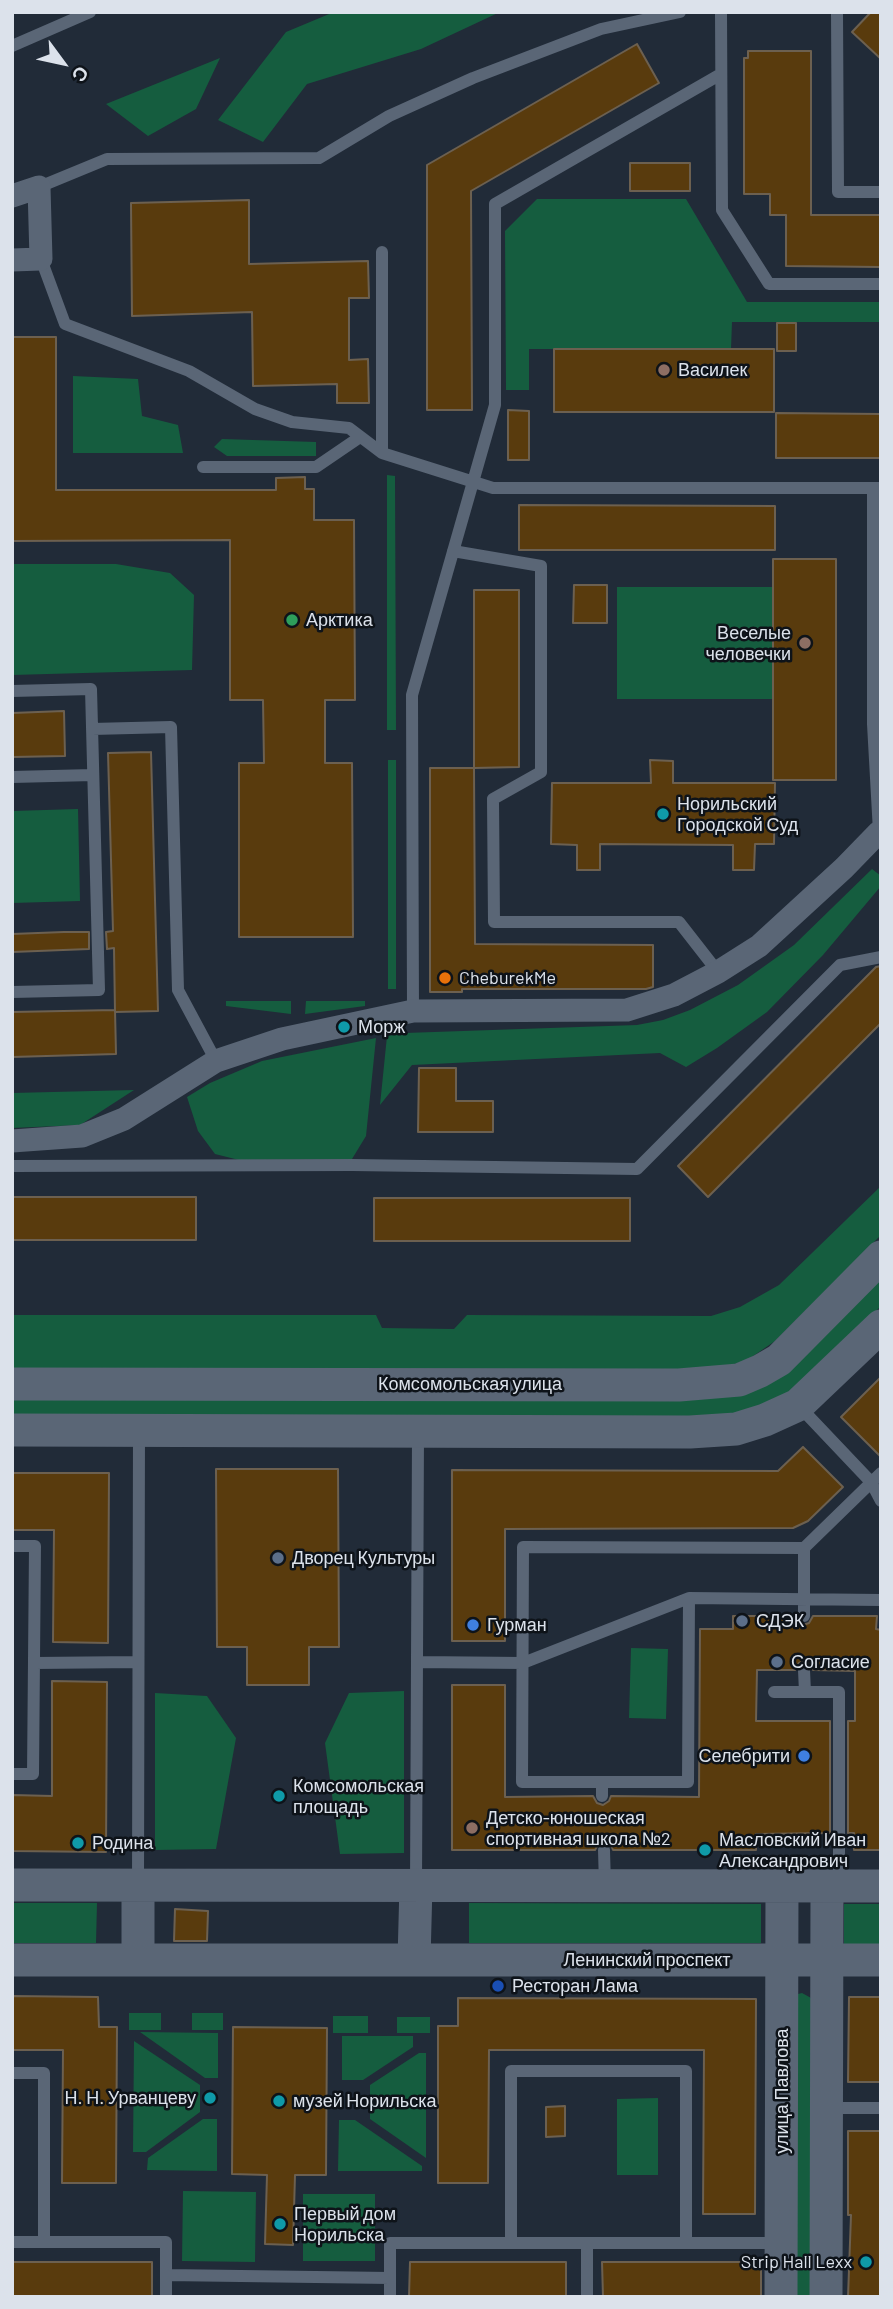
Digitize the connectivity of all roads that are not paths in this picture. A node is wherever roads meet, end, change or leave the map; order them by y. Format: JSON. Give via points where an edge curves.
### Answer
{"nodes":[{"id":1,"x":90,"y":12,"type":"edge"},
{"id":2,"x":680,"y":12,"type":"edge"},
{"id":3,"x":721,"y":12,"type":"edge"},
{"id":4,"x":837,"y":12,"type":"edge"},
{"id":5,"x":12,"y":46,"type":"edge"},
{"id":6,"x":721,"y":74,"type":"junction"},
{"id":7,"x":39,"y":187,"type":"junction"},
{"id":8,"x":881,"y":192,"type":"edge"},
{"id":9,"x":12,"y":196,"type":"edge"},
{"id":10,"x":382,"y":252,"type":"dead end"},
{"id":11,"x":41,"y":259,"type":"junction"},
{"id":12,"x":12,"y":260,"type":"edge"},
{"id":13,"x":881,"y":284,"type":"edge"},
{"id":14,"x":360,"y":437,"type":"junction"},
{"id":15,"x":382,"y":453,"type":"junction"},
{"id":16,"x":202,"y":467,"type":"dead end"},
{"id":17,"x":473,"y":481,"type":"junction"},
{"id":18,"x":877,"y":488,"type":"edge"},
{"id":19,"x":453,"y":551,"type":"junction"},
{"id":20,"x":12,"y":691,"type":"edge"},
{"id":21,"x":877,"y":720,"type":"edge"},
{"id":22,"x":92,"y":729,"type":"junction"},
{"id":23,"x":93,"y":775,"type":"junction"},
{"id":24,"x":12,"y":777,"type":"edge"},
{"id":25,"x":880,"y":831,"type":"edge"},
{"id":26,"x":881,"y":957,"type":"edge"},
{"id":27,"x":718,"y":972,"type":"junction"},
{"id":28,"x":12,"y":992,"type":"edge"},
{"id":29,"x":413,"y":1011,"type":"junction"},
{"id":30,"x":216,"y":1061,"type":"junction"},
{"id":31,"x":12,"y":1141,"type":"edge"},
{"id":32,"x":12,"y":1166,"type":"edge"},
{"id":33,"x":881,"y":1257,"type":"edge"},
{"id":34,"x":881,"y":1326,"type":"edge"},
{"id":35,"x":12,"y":1384,"type":"edge"},
{"id":36,"x":798,"y":1405,"type":"junction"},
{"id":37,"x":12,"y":1430,"type":"edge"},
{"id":38,"x":139,"y":1430,"type":"junction"},
{"id":39,"x":418,"y":1431,"type":"junction"},
{"id":40,"x":878,"y":1480,"type":"edge"},
{"id":41,"x":881,"y":1501,"type":"edge"},
{"id":42,"x":12,"y":1546,"type":"edge"},
{"id":43,"x":804,"y":1548,"type":"junction"},
{"id":44,"x":689,"y":1598,"type":"junction"},
{"id":45,"x":804,"y":1599,"type":"junction"},
{"id":46,"x":881,"y":1600,"type":"edge"},
{"id":47,"x":804,"y":1616,"type":"dead end"},
{"id":48,"x":138,"y":1662,"type":"junction"},
{"id":49,"x":417,"y":1662,"type":"junction"},
{"id":50,"x":34,"y":1663,"type":"junction"},
{"id":51,"x":523,"y":1663,"type":"junction"},
{"id":52,"x":804,"y":1670,"type":"dead end"},
{"id":53,"x":774,"y":1692,"type":"dead end"},
{"id":54,"x":805,"y":1692,"type":"junction"},
{"id":55,"x":12,"y":1774,"type":"edge"},
{"id":56,"x":602,"y":1782,"type":"junction"},
{"id":57,"x":602,"y":1796,"type":"dead end"},
{"id":58,"x":604,"y":1850,"type":"dead end"},
{"id":59,"x":12,"y":1885,"type":"edge"},
{"id":60,"x":138,"y":1885,"type":"junction"},
{"id":61,"x":416,"y":1885,"type":"junction"},
{"id":62,"x":605,"y":1885,"type":"junction"},
{"id":63,"x":782,"y":1886,"type":"junction"},
{"id":64,"x":833,"y":1886,"type":"junction"},
{"id":65,"x":881,"y":1886,"type":"edge"},
{"id":66,"x":12,"y":1960,"type":"edge"},
{"id":67,"x":138,"y":1960,"type":"junction"},
{"id":68,"x":414,"y":1960,"type":"junction"},
{"id":69,"x":782,"y":1960,"type":"junction"},
{"id":70,"x":826,"y":1960,"type":"junction"},
{"id":71,"x":881,"y":1960,"type":"edge"},
{"id":72,"x":12,"y":2073,"type":"edge"},
{"id":73,"x":826,"y":2108,"type":"junction"},
{"id":74,"x":881,"y":2108,"type":"edge"},
{"id":75,"x":12,"y":2242,"type":"edge"},
{"id":76,"x":44,"y":2242,"type":"junction"},
{"id":77,"x":511,"y":2243,"type":"junction"},
{"id":78,"x":587,"y":2243,"type":"junction"},
{"id":79,"x":686,"y":2243,"type":"junction"},
{"id":80,"x":782,"y":2243,"type":"junction"},
{"id":81,"x":166,"y":2275,"type":"junction"},
{"id":82,"x":390,"y":2278,"type":"junction"},
{"id":83,"x":166,"y":2297,"type":"edge"},
{"id":84,"x":390,"y":2297,"type":"edge"},
{"id":85,"x":587,"y":2297,"type":"edge"},
{"id":86,"x":782,"y":2297,"type":"edge"},
{"id":87,"x":826,"y":2297,"type":"edge"}],
"edges":[{"from":1,"to":5,"type":"lane"},
{"from":2,"to":7,"type":"lane","via":[[601,29],[473,78],[389,116],[319,158],[107,159]]},
{"from":3,"to":6,"type":"lane"},
{"from":4,"to":8,"type":"lane","via":[[838,192]]},
{"from":6,"to":13,"type":"lane","via":[[722,210],[769,284]]},
{"from":6,"to":17,"type":"lane","via":[[495,204],[495,405]]},
{"from":7,"to":9,"type":"street"},
{"from":7,"to":11,"type":"street"},
{"from":10,"to":15,"type":"lane"},
{"from":11,"to":12,"type":"street"},
{"from":11,"to":14,"type":"lane","via":[[65,324],[189,371],[255,409],[292,422],[349,428]]},
{"from":14,"to":15,"type":"lane"},
{"from":14,"to":16,"type":"lane","via":[[316,467]]},
{"from":15,"to":17,"type":"lane"},
{"from":17,"to":18,"type":"lane","via":[[493,488]]},
{"from":17,"to":19,"type":"lane"},
{"from":18,"to":21,"type":"lane"},
{"from":19,"to":27,"type":"lane","via":[[541,566],[541,772],[493,799],[494,922],[678,922]]},
{"from":19,"to":29,"type":"lane","via":[[412,695]]},
{"from":20,"to":22,"type":"lane","via":[[91,689]]},
{"from":21,"to":25,"type":"lane"},
{"from":22,"to":23,"type":"lane"},
{"from":22,"to":30,"type":"lane","via":[[171,727],[178,990]]},
{"from":23,"to":24,"type":"lane"},
{"from":23,"to":28,"type":"lane","via":[[99,990]]},
{"from":25,"to":27,"type":"street","via":[[759,946]]},
{"from":26,"to":32,"type":"lane","via":[[840,965],[638,1169]]},
{"from":27,"to":29,"type":"street","via":[[674,995],[627,1010]]},
{"from":29,"to":30,"type":"street","via":[[282,1039]]},
{"from":30,"to":31,"type":"street","via":[[124,1119],[82,1136]]},
{"from":33,"to":35,"type":"street","name":"Комсомольская улица","via":[[779,1360],[738,1380],[679,1385]]},
{"from":34,"to":36,"type":"street"},
{"from":36,"to":39,"type":"street","via":[[736,1429]]},
{"from":36,"to":40,"type":"lane"},
{"from":37,"to":38,"type":"street"},
{"from":38,"to":39,"type":"street"},
{"from":38,"to":48,"type":"lane"},
{"from":39,"to":49,"type":"lane"},
{"from":40,"to":41,"type":"lane"},
{"from":40,"to":43,"type":"lane"},
{"from":42,"to":50,"type":"lane","via":[[35,1546]]},
{"from":43,"to":45,"type":"lane"},
{"from":43,"to":51,"type":"lane","via":[[523,1547]]},
{"from":44,"to":45,"type":"lane"},
{"from":44,"to":51,"type":"lane"},
{"from":44,"to":56,"type":"lane","via":[[688,1782]]},
{"from":45,"to":46,"type":"lane"},
{"from":45,"to":47,"type":"lane"},
{"from":48,"to":50,"type":"lane"},
{"from":48,"to":60,"type":"lane"},
{"from":49,"to":51,"type":"lane"},
{"from":49,"to":61,"type":"lane"},
{"from":50,"to":55,"type":"lane","via":[[33,1774]]},
{"from":51,"to":56,"type":"lane","via":[[522,1782]]},
{"from":52,"to":54,"type":"lane"},
{"from":53,"to":54,"type":"lane"},
{"from":54,"to":64,"type":"lane","via":[[839,1692]]},
{"from":56,"to":57,"type":"lane"},
{"from":58,"to":62,"type":"lane"},
{"from":59,"to":60,"type":"street"},
{"from":60,"to":61,"type":"street"},
{"from":60,"to":67,"type":"street"},
{"from":61,"to":62,"type":"street"},
{"from":61,"to":68,"type":"street"},
{"from":62,"to":63,"type":"street"},
{"from":63,"to":64,"type":"street"},
{"from":63,"to":69,"type":"street","name":"улица Павлова"},
{"from":64,"to":65,"type":"street"},
{"from":64,"to":70,"type":"street"},
{"from":66,"to":67,"type":"street","name":"Ленинский проспект"},
{"from":67,"to":68,"type":"street","name":"Ленинский проспект"},
{"from":68,"to":69,"type":"street","name":"Ленинский проспект"},
{"from":69,"to":70,"type":"street","name":"Ленинский проспект"},
{"from":69,"to":80,"type":"street","name":"улица Павлова"},
{"from":70,"to":71,"type":"street","name":"Ленинский проспект"},
{"from":70,"to":73,"type":"street"},
{"from":72,"to":76,"type":"lane","via":[[44,2073]]},
{"from":73,"to":74,"type":"lane"},
{"from":73,"to":87,"type":"street"},
{"from":75,"to":76,"type":"lane"},
{"from":76,"to":81,"type":"lane","via":[[166,2242]]},
{"from":77,"to":78,"type":"lane"},
{"from":77,"to":79,"type":"lane","via":[[511,2071],[686,2071]]},
{"from":77,"to":82,"type":"lane","via":[[390,2243]]},
{"from":78,"to":79,"type":"lane"},
{"from":78,"to":85,"type":"lane"},
{"from":79,"to":80,"type":"lane"},
{"from":80,"to":86,"type":"street","name":"улица Павлова"},
{"from":81,"to":82,"type":"lane"},
{"from":81,"to":83,"type":"lane"},
{"from":82,"to":84,"type":"lane"}]}
